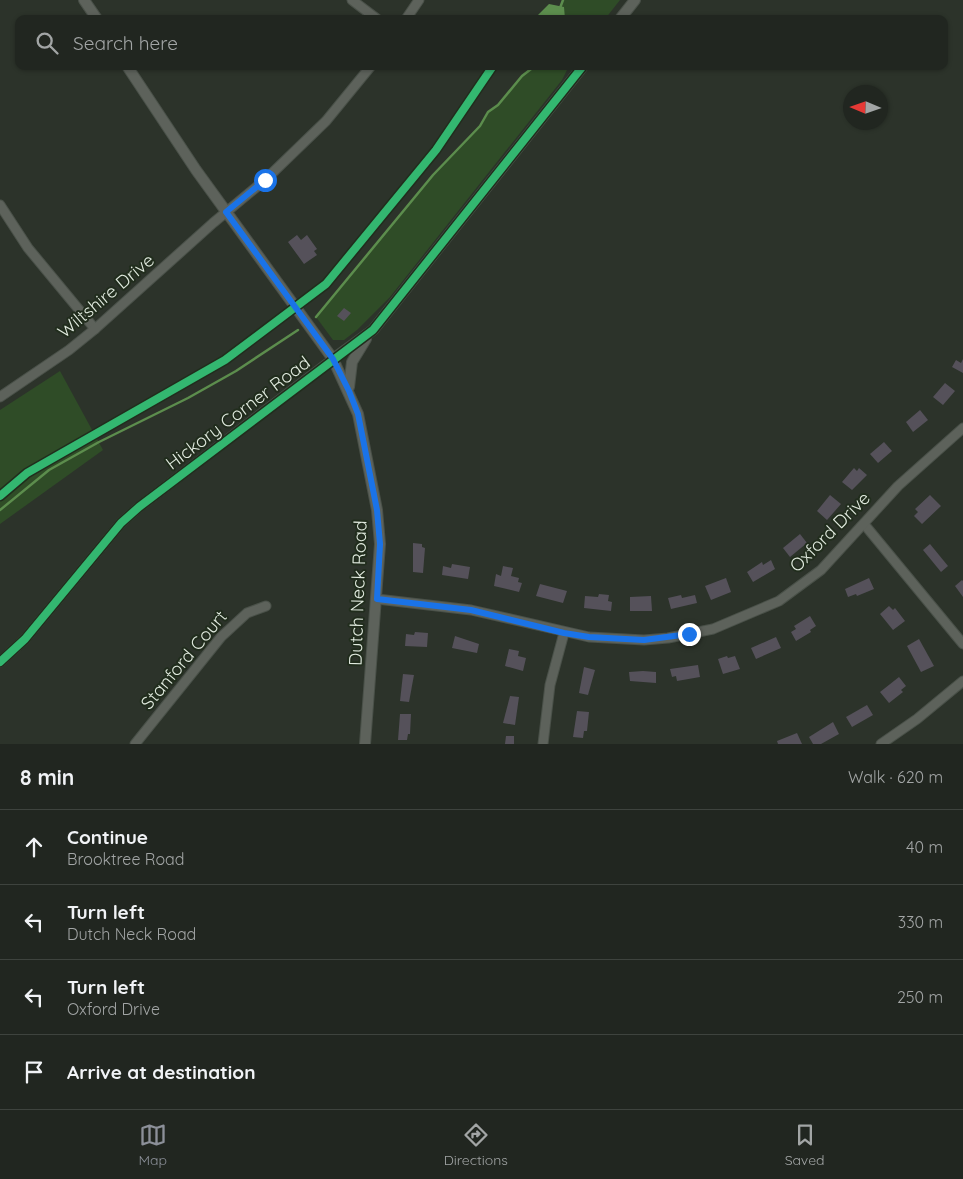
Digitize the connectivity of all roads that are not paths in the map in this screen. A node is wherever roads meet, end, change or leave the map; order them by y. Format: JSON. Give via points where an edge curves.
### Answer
{"nodes":[{"id":1,"x":84,"y":0,"type":"edge"},
{"id":2,"x":352,"y":0,"type":"edge"},
{"id":3,"x":419,"y":0,"type":"edge"},
{"id":4,"x":635,"y":0,"type":"edge"},
{"id":5,"x":94,"y":15,"type":"edge"},
{"id":6,"x":372,"y":15,"type":"edge"},
{"id":7,"x":409,"y":15,"type":"edge"},
{"id":8,"x":623,"y":15,"type":"edge"},
{"id":9,"x":130,"y":70,"type":"edge"},
{"id":10,"x":368,"y":70,"type":"edge"},
{"id":11,"x":580,"y":70,"type":"edge"},
{"id":12,"x":0,"y":205,"type":"edge"},
{"id":13,"x":226,"y":212,"type":"junction"},
{"id":14,"x":95,"y":329,"type":"junction"},
{"id":15,"x":372,"y":330,"type":"junction"},
{"id":16,"x":333,"y":359,"type":"junction"},
{"id":17,"x":349,"y":391,"type":"junction"},
{"id":18,"x":0,"y":397,"type":"edge"},
{"id":19,"x":963,"y":428,"type":"edge"},
{"id":20,"x":864,"y":524,"type":"junction"},
{"id":21,"x":377,"y":599,"type":"junction"},
{"id":22,"x":266,"y":606,"type":"dead end"},
{"id":23,"x":564,"y":633,"type":"junction"},
{"id":24,"x":963,"y":644,"type":"edge"},
{"id":25,"x":0,"y":662,"type":"edge"},
{"id":26,"x":963,"y":681,"type":"edge"},
{"id":27,"x":135,"y":744,"type":"edge"},
{"id":28,"x":365,"y":744,"type":"edge"},
{"id":29,"x":543,"y":744,"type":"edge"},
{"id":30,"x":880,"y":744,"type":"edge"}],
"edges":[{"from":1,"to":5,"type":"street"},
{"from":2,"to":6,"type":"street"},
{"from":3,"to":7,"type":"street"},
{"from":4,"to":8,"type":"street"},
{"from":9,"to":13,"type":"street","name":"Dutch Neck Road"},
{"from":10,"to":13,"type":"street","name":"Wiltshire Drive","via":[[326,122]]},
{"from":11,"to":15,"type":"street","name":"Hickory Corner Road"},
{"from":12,"to":14,"type":"street","via":[[28,248]]},
{"from":13,"to":14,"type":"street","name":"Wiltshire Drive"},
{"from":13,"to":16,"type":"street","name":"Dutch Neck Road"},
{"from":14,"to":18,"type":"street","name":"Wiltshire Drive"},
{"from":15,"to":16,"type":"street","name":"Hickory Corner Road"},
{"from":15,"to":17,"type":"street","via":[[352,362]]},
{"from":16,"to":17,"type":"street","name":"Dutch Neck Road"},
{"from":16,"to":25,"type":"street","name":"Hickory Corner Road","via":[[121,523],[14,652]]},
{"from":17,"to":21,"type":"street","name":"Dutch Neck Road","via":[[358,414],[377,510],[380,544]]},
{"from":19,"to":20,"type":"street","name":"Oxford Drive","via":[[898,486]]},
{"from":20,"to":23,"type":"street","name":"Oxford Drive","via":[[821,570],[779,601],[713,629],[644,640]]},
{"from":20,"to":24,"type":"street"},
{"from":21,"to":23,"type":"street","name":"Oxford Drive","via":[[471,610]]},
{"from":21,"to":28,"type":"street","name":"Dutch Neck Road"},
{"from":22,"to":27,"type":"street","name":"Stanford Court","via":[[247,613],[221,637]]},
{"from":23,"to":29,"type":"street","via":[[550,685]]},
{"from":26,"to":30,"type":"street"}]}
